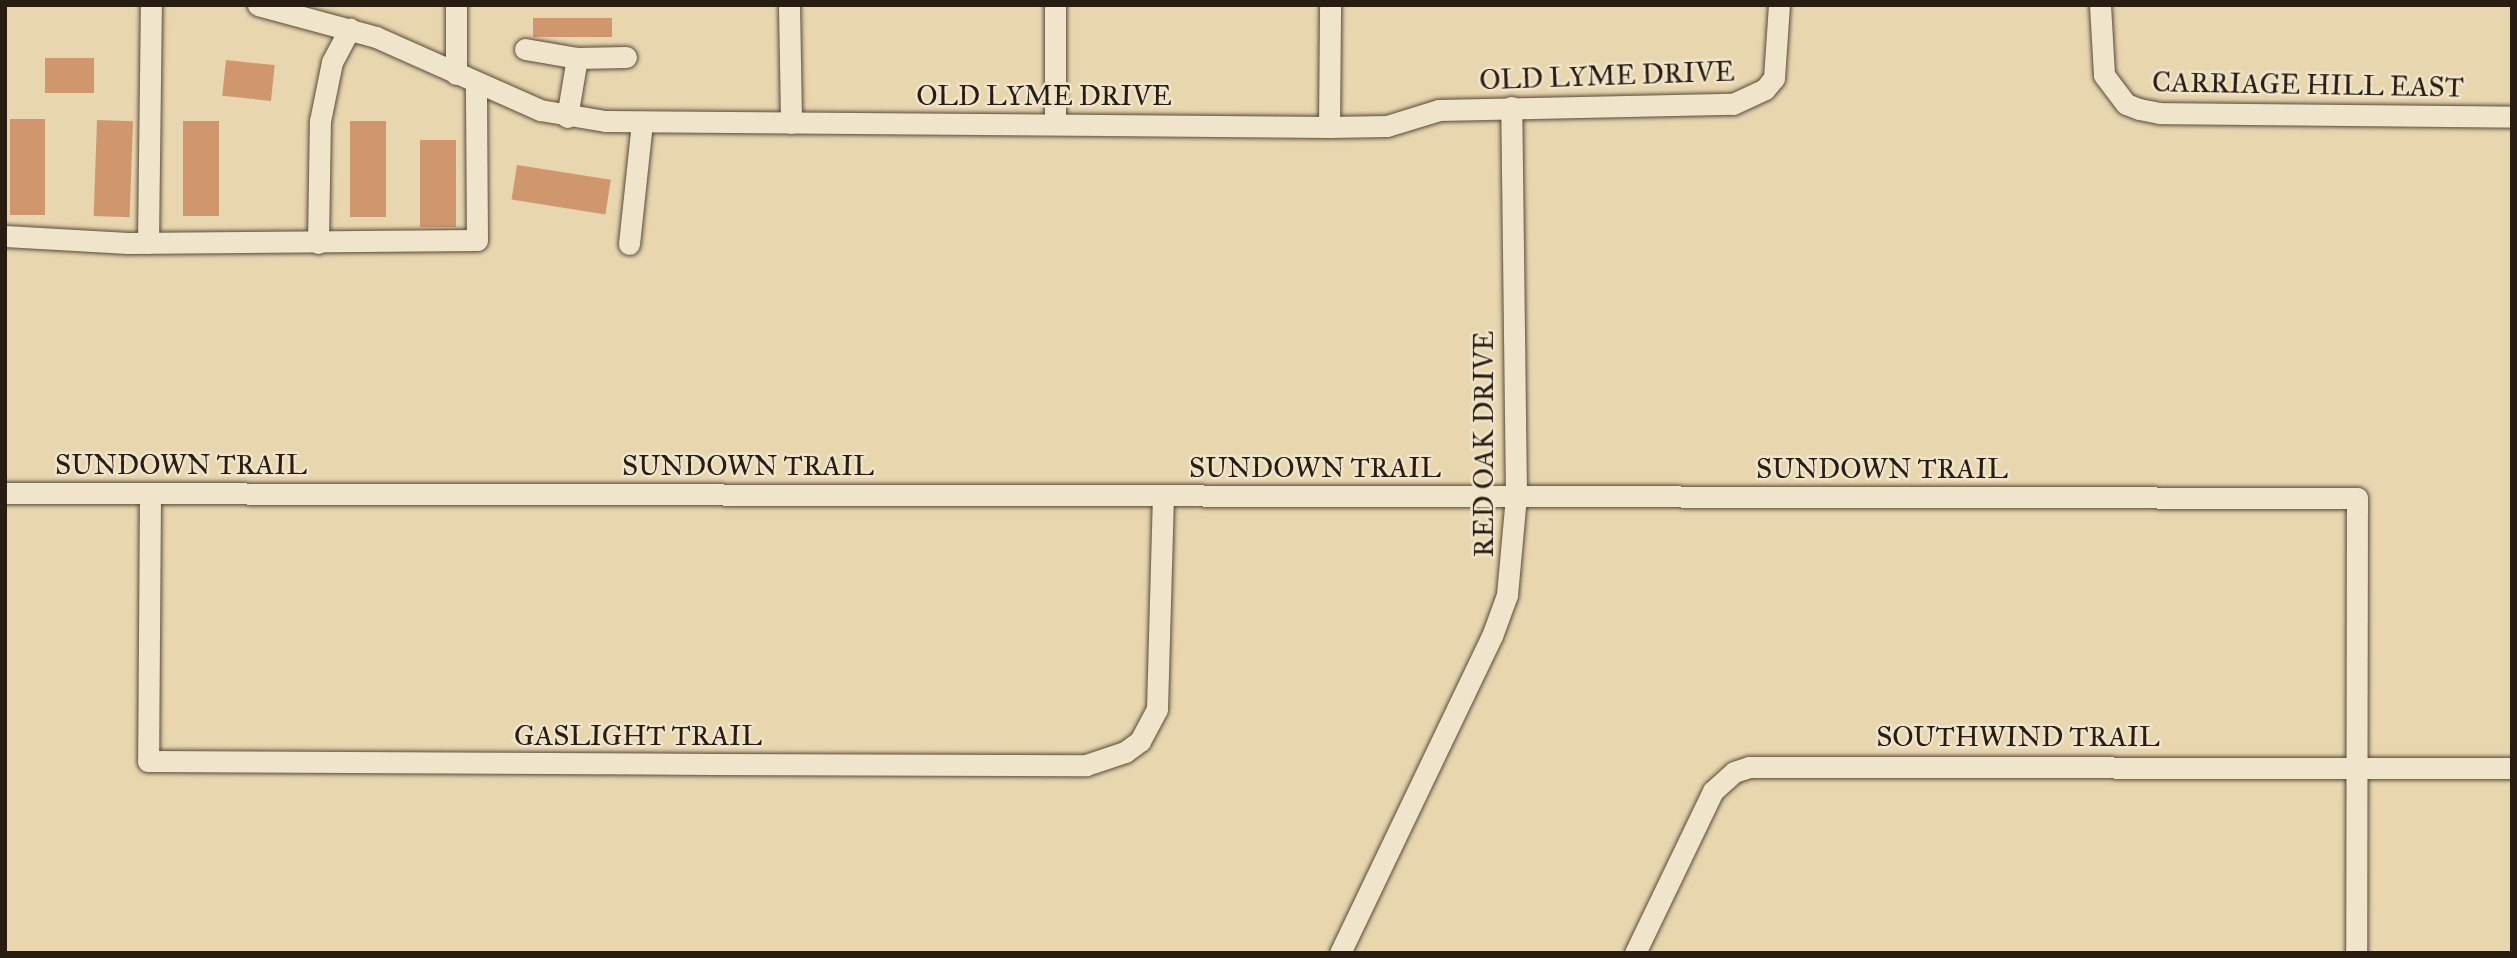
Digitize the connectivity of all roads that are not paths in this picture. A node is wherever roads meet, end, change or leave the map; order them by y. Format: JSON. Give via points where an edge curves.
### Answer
{"nodes":[{"id":1,"x":151,"y":5,"type":"edge"},
{"id":2,"x":258,"y":5,"type":"edge"},
{"id":3,"x":456,"y":5,"type":"edge"},
{"id":4,"x":789,"y":5,"type":"edge"},
{"id":5,"x":1055,"y":5,"type":"edge"},
{"id":6,"x":1330,"y":5,"type":"edge"},
{"id":7,"x":2100,"y":5,"type":"edge"},
{"id":8,"x":1779,"y":9,"type":"edge"},
{"id":9,"x":350,"y":28,"type":"junction"},
{"id":10,"x":525,"y":49,"type":"dead end"},
{"id":11,"x":626,"y":57,"type":"dead end"},
{"id":12,"x":577,"y":58,"type":"junction"},
{"id":13,"x":456,"y":74,"type":"junction"},
{"id":14,"x":476,"y":84,"type":"junction"},
{"id":15,"x":1511,"y":107,"type":"junction"},
{"id":16,"x":567,"y":117,"type":"junction"},
{"id":17,"x":2512,"y":117,"type":"edge"},
{"id":18,"x":642,"y":122,"type":"junction"},
{"id":19,"x":1055,"y":122,"type":"junction"},
{"id":20,"x":791,"y":123,"type":"junction"},
{"id":21,"x":1329,"y":127,"type":"junction"},
{"id":22,"x":5,"y":236,"type":"edge"},
{"id":23,"x":148,"y":243,"type":"junction"},
{"id":24,"x":318,"y":243,"type":"junction"},
{"id":25,"x":629,"y":244,"type":"dead end"},
{"id":26,"x":5,"y":494,"type":"edge"},
{"id":27,"x":150,"y":494,"type":"junction"},
{"id":28,"x":1163,"y":496,"type":"junction"},
{"id":29,"x":1516,"y":496,"type":"junction"},
{"id":30,"x":2357,"y":766,"type":"junction"},
{"id":31,"x":2512,"y":768,"type":"edge"},
{"id":32,"x":1340,"y":953,"type":"edge"},
{"id":33,"x":1635,"y":953,"type":"edge"},
{"id":34,"x":2356,"y":953,"type":"edge"}],
"edges":[{"from":1,"to":23,"type":"street"},
{"from":2,"to":9,"type":"street","name":"OLD LYME DRIVE"},
{"from":3,"to":13,"type":"street"},
{"from":4,"to":20,"type":"street"},
{"from":5,"to":19,"type":"street"},
{"from":6,"to":21,"type":"street"},
{"from":7,"to":17,"type":"street","name":"CARRIAGE HILL EAST","via":[[2104,75],[2119,98],[2139,109],[2159,113]]},
{"from":8,"to":15,"type":"street","name":"OLD LYME DRIVE","via":[[1774,78],[1765,89],[1733,104]]},
{"from":9,"to":13,"type":"street","name":"OLD LYME DRIVE"},
{"from":9,"to":24,"type":"street","via":[[332,62],[320,121]]},
{"from":10,"to":12,"type":"street"},
{"from":11,"to":12,"type":"street"},
{"from":12,"to":16,"type":"street"},
{"from":13,"to":14,"type":"street","name":"OLD LYME DRIVE"},
{"from":14,"to":16,"type":"street","name":"OLD LYME DRIVE"},
{"from":14,"to":24,"type":"street","via":[[477,240]]},
{"from":15,"to":21,"type":"street","name":"OLD LYME DRIVE","via":[[1439,110],[1387,126]]},
{"from":15,"to":29,"type":"street","name":"RED OAK DRIVE"},
{"from":16,"to":18,"type":"street","name":"OLD LYME DRIVE"},
{"from":18,"to":20,"type":"street","name":"OLD LYME DRIVE"},
{"from":18,"to":25,"type":"street"},
{"from":19,"to":20,"type":"street","name":"OLD LYME DRIVE"},
{"from":19,"to":21,"type":"street","name":"OLD LYME DRIVE"},
{"from":22,"to":23,"type":"street"},
{"from":23,"to":24,"type":"street"},
{"from":26,"to":27,"type":"street","name":"SUNDOWN TRAIL"},
{"from":27,"to":28,"type":"street","name":"SUNDOWN TRAIL"},
{"from":27,"to":28,"type":"street","name":"GASLIGHT TRAIL","via":[[148,761],[1086,765],[1125,752],[1151,726],[1157,709]]},
{"from":28,"to":29,"type":"street","name":"SUNDOWN TRAIL"},
{"from":29,"to":30,"type":"street","name":"SUNDOWN TRAIL","via":[[2357,498]]},
{"from":29,"to":32,"type":"street","name":"RED OAK DRIVE","via":[[1512,567],[1492,636]]},
{"from":30,"to":31,"type":"street","name":"SOUTHWIND TRAIL"},
{"from":30,"to":33,"type":"street","name":"SOUTHWIND TRAIL","via":[[1749,767],[1734,772],[1713,791]]},
{"from":30,"to":34,"type":"street"}]}
